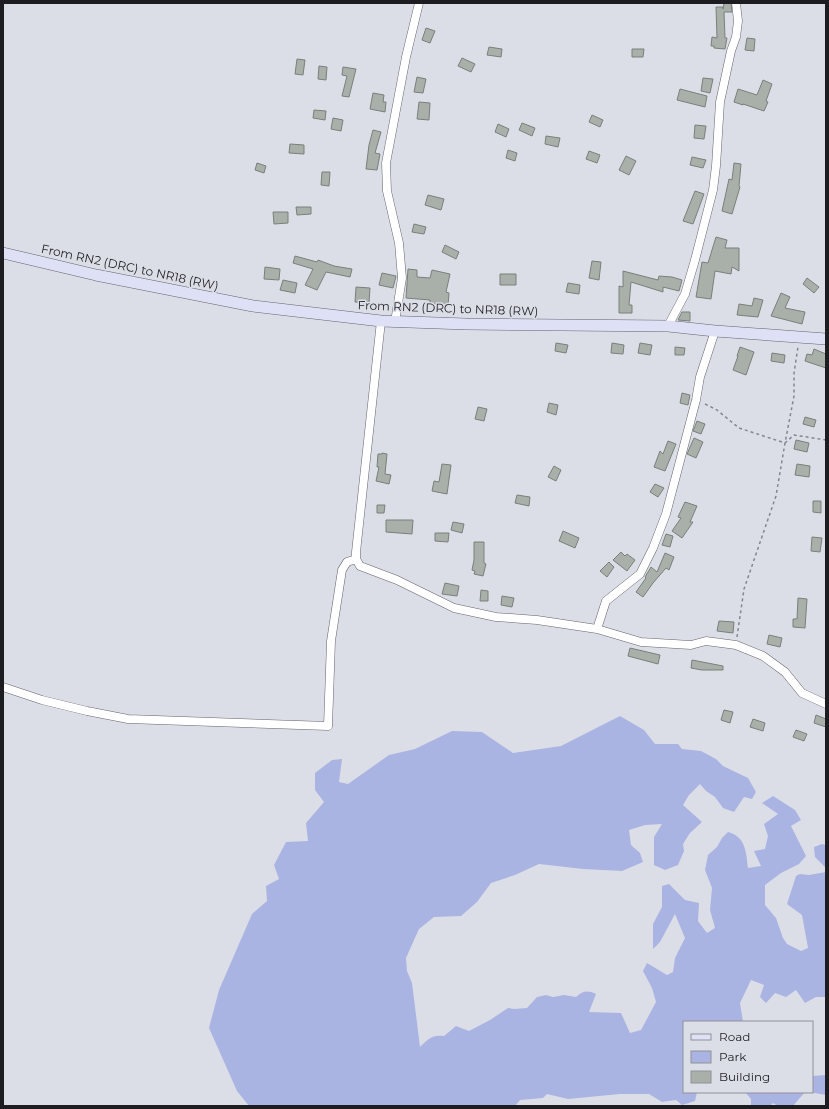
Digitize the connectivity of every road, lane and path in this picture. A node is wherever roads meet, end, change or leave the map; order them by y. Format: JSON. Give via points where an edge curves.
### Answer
{"nodes":[{"id":1,"x":419,"y":3,"type":"edge"},
{"id":2,"x":736,"y":3,"type":"edge"},
{"id":3,"x":3,"y":253,"type":"edge"},
{"id":4,"x":381,"y":321,"type":"junction"},
{"id":5,"x":395,"y":322,"type":"junction"},
{"id":6,"x":668,"y":326,"type":"junction"},
{"id":7,"x":715,"y":331,"type":"junction"},
{"id":8,"x":800,"y":337,"type":"junction"},
{"id":9,"x":826,"y":339,"type":"edge"},
{"id":10,"x":696,"y":400,"type":"junction"},
{"id":11,"x":826,"y":440,"type":"edge"},
{"id":12,"x":785,"y":443,"type":"junction"},
{"id":13,"x":356,"y":559,"type":"junction"},
{"id":14,"x":597,"y":629,"type":"junction"},
{"id":15,"x":736,"y":645,"type":"junction"},
{"id":16,"x":3,"y":687,"type":"edge"},
{"id":17,"x":826,"y":704,"type":"edge"}],
"edges":[{"from":1,"to":5,"type":"street","via":[[386,163],[387,191],[399,243],[402,278]]},
{"from":2,"to":6,"type":"street","via":[[738,21],[720,102],[713,190],[685,294]]},
{"from":3,"to":4,"type":"main road","name":"From RN2 (DRC) to NR18 (RW)","via":[[110,278],[253,306]]},
{"from":4,"to":5,"type":"main road","name":"From RN2 (DRC) to NR18 (RW)"},
{"from":4,"to":13,"type":"street"},
{"from":5,"to":6,"type":"main road","name":"From RN2 (DRC) to NR18 (RW)"},
{"from":6,"to":7,"type":"main road","name":"From RN2 (DRC) to NR18 (RW)"},
{"from":7,"to":8,"type":"main road","name":"From RN2 (DRC) to NR18 (RW)"},
{"from":7,"to":10,"type":"street","via":[[700,377]]},
{"from":8,"to":9,"type":"main road","name":"From RN2 (DRC) to NR18 (RW)"},
{"from":8,"to":12,"type":"path","via":[[794,373],[794,396]]},
{"from":10,"to":12,"type":"path","via":[[717,410],[739,428]]},
{"from":10,"to":14,"type":"street","via":[[666,514],[653,548],[640,574],[606,601]]},
{"from":11,"to":12,"type":"path","via":[[794,435]]},
{"from":12,"to":15,"type":"path","via":[[776,496],[744,589]]},
{"from":13,"to":14,"type":"street","via":[[360,566],[397,580],[454,608],[496,617]]},
{"from":13,"to":16,"type":"street","via":[[347,562],[342,570],[332,641],[328,726],[128,719],[42,700]]},
{"from":14,"to":15,"type":"street","via":[[641,642],[691,645],[706,642]]},
{"from":15,"to":17,"type":"street","via":[[764,656],[785,672],[802,693]]}]}
